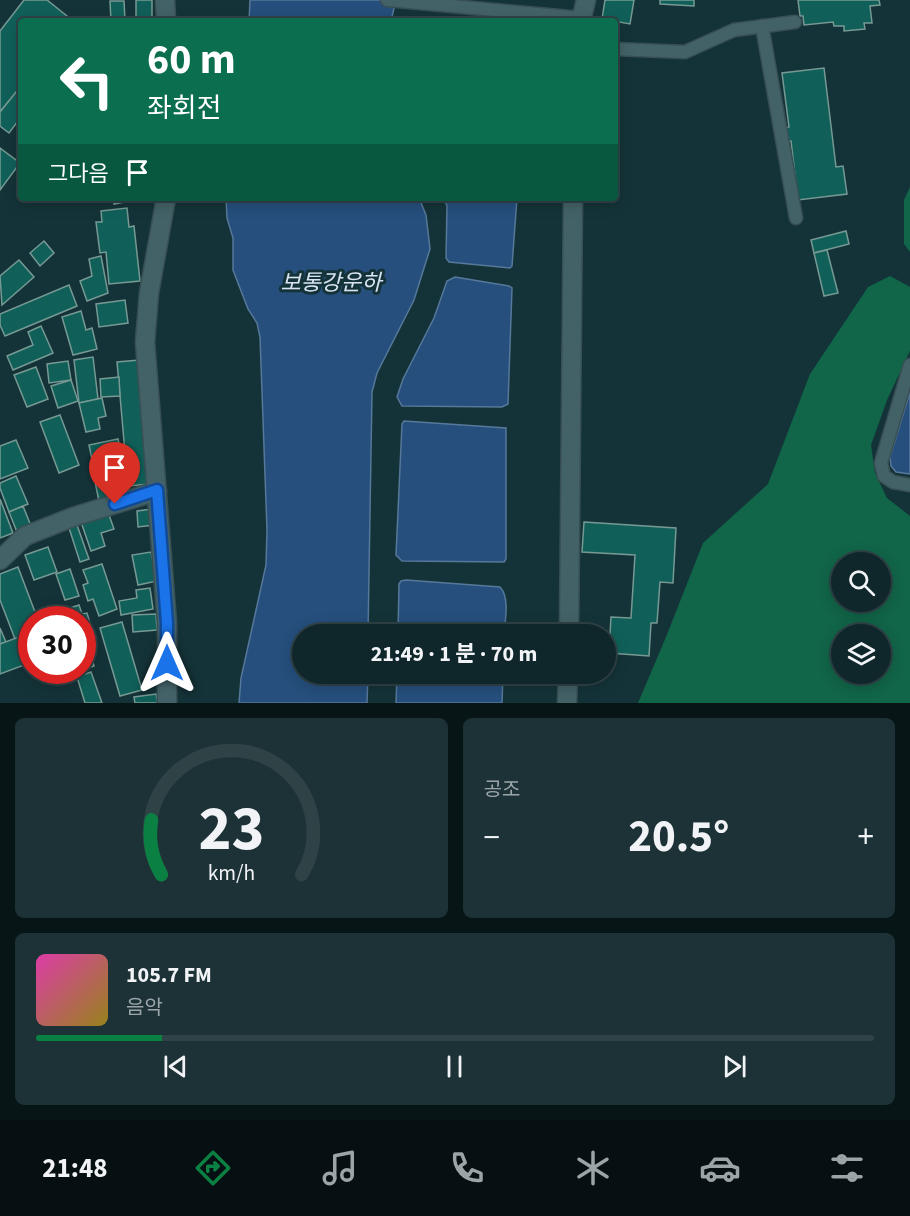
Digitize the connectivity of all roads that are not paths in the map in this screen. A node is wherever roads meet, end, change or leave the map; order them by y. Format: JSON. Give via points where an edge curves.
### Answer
{"nodes":[{"id":1,"x":165,"y":0,"type":"edge"},
{"id":2,"x":387,"y":0,"type":"edge"},
{"id":3,"x":586,"y":0,"type":"edge"},
{"id":4,"x":166,"y":18,"type":"edge"},
{"id":5,"x":562,"y":18,"type":"edge"},
{"id":6,"x":582,"y":18,"type":"edge"},
{"id":7,"x":795,"y":22,"type":"dead end"},
{"id":8,"x":762,"y":26,"type":"junction"},
{"id":9,"x":618,"y":49,"type":"edge"},
{"id":10,"x":165,"y":201,"type":"edge"},
{"id":11,"x":573,"y":201,"type":"edge"},
{"id":12,"x":796,"y":218,"type":"dead end"},
{"id":13,"x":910,"y":365,"type":"edge"},
{"id":14,"x":910,"y":485,"type":"edge"},
{"id":15,"x":157,"y":490,"type":"junction"},
{"id":16,"x":0,"y":560,"type":"edge"},
{"id":17,"x":569,"y":624,"type":"edge"},
{"id":18,"x":568,"y":684,"type":"edge"},
{"id":19,"x":167,"y":703,"type":"edge"},
{"id":20,"x":567,"y":703,"type":"edge"}],
"edges":[{"from":1,"to":4,"type":"street"},
{"from":2,"to":5,"type":"lane"},
{"from":3,"to":6,"type":"street"},
{"from":7,"to":8,"type":"lane"},
{"from":8,"to":9,"type":"lane","via":[[734,30],[685,52]]},
{"from":8,"to":12,"type":"lane"},
{"from":10,"to":15,"type":"street","via":[[149,293],[145,342]]},
{"from":11,"to":17,"type":"street"},
{"from":13,"to":14,"type":"lane","via":[[881,463],[884,476]]},
{"from":15,"to":16,"type":"street","via":[[25,536]]},
{"from":15,"to":19,"type":"street","via":[[167,623]]},
{"from":18,"to":20,"type":"street"}]}
